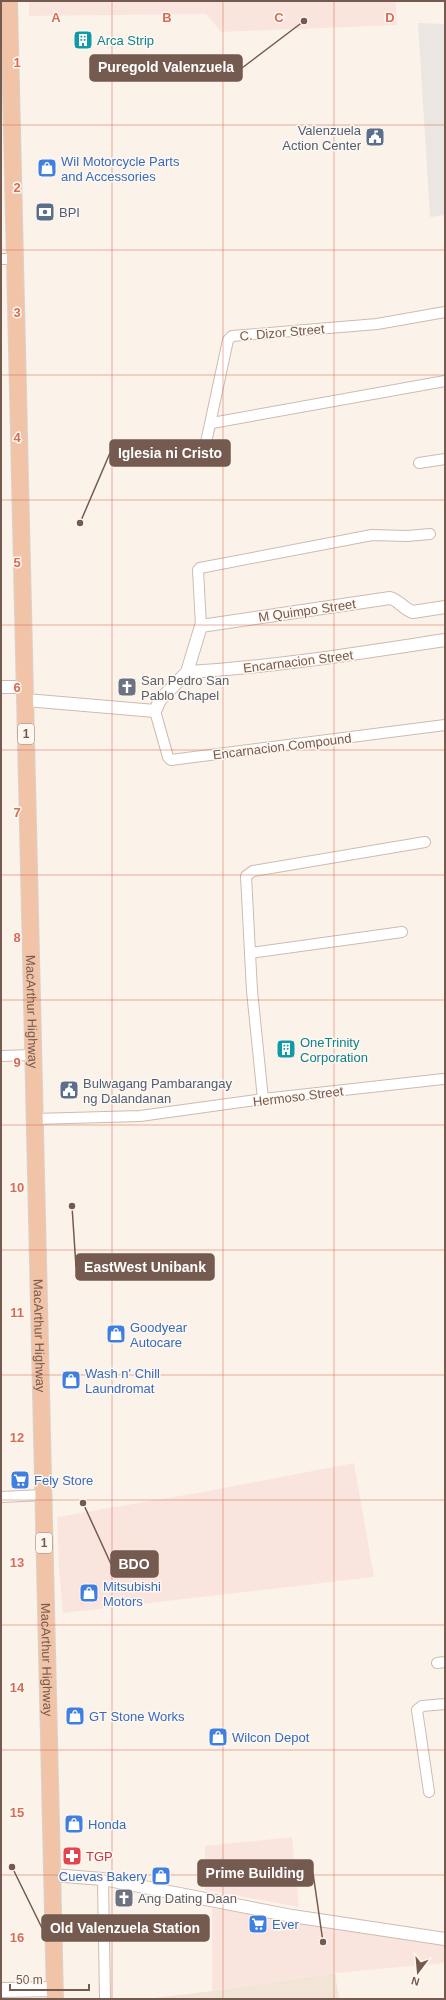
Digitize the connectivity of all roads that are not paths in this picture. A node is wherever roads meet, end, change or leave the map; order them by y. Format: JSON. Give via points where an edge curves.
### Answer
{"nodes":[{"id":1,"x":9,"y":1,"type":"edge"},
{"id":2,"x":8,"y":259,"type":"edge"},
{"id":3,"x":445,"y":312,"type":"edge"},
{"id":4,"x":445,"y":381,"type":"edge"},
{"id":5,"x":212,"y":423,"type":"junction"},
{"id":6,"x":205,"y":447,"type":"dead end"},
{"id":7,"x":445,"y":459,"type":"edge"},
{"id":8,"x":419,"y":463,"type":"dead end"},
{"id":9,"x":430,"y":534,"type":"dead end"},
{"id":10,"x":445,"y":606,"type":"edge"},
{"id":11,"x":201,"y":626,"type":"junction"},
{"id":12,"x":445,"y":640,"type":"edge"},
{"id":13,"x":187,"y":672,"type":"junction"},
{"id":14,"x":1,"y":687,"type":"edge"},
{"id":15,"x":26,"y":694,"type":"junction"},
{"id":16,"x":155,"y":711,"type":"junction"},
{"id":17,"x":445,"y":725,"type":"edge"},
{"id":18,"x":425,"y":842,"type":"dead end"},
{"id":19,"x":402,"y":932,"type":"dead end"},
{"id":20,"x":250,"y":953,"type":"junction"},
{"id":21,"x":33,"y":1055,"type":"junction"},
{"id":22,"x":1,"y":1056,"type":"edge"},
{"id":23,"x":442,"y":1079,"type":"dead end"},
{"id":24,"x":264,"y":1099,"type":"junction"},
{"id":25,"x":34,"y":1119,"type":"junction"},
{"id":26,"x":43,"y":1495,"type":"junction"},
{"id":27,"x":1,"y":1497,"type":"edge"},
{"id":28,"x":445,"y":1704,"type":"edge"},
{"id":29,"x":429,"y":1792,"type":"dead end"},
{"id":30,"x":52,"y":1875,"type":"junction"},
{"id":31,"x":103,"y":1879,"type":"junction"},
{"id":32,"x":445,"y":1939,"type":"edge"},
{"id":33,"x":1,"y":1990,"type":"edge"},
{"id":34,"x":55,"y":1994,"type":"edge"},
{"id":35,"x":106,"y":1999,"type":"edge"}],
"edges":[{"from":1,"to":2,"type":"highway","name":"MacArthur Highway","number":"1"},
{"from":2,"to":15,"type":"highway","name":"MacArthur Highway","number":"1"},
{"from":3,"to":5,"type":"street","name":"C. Dizor Street","via":[[377,324],[232,336],[228,340]]},
{"from":4,"to":5,"type":"street"},
{"from":5,"to":6,"type":"street","name":"C. Dizor Street"},
{"from":7,"to":8,"type":"street"},
{"from":9,"to":11,"type":"street","via":[[372,535],[200,568],[198,570]]},
{"from":10,"to":11,"type":"street","name":"M Quimpo Street","via":[[409,611],[398,601],[390,598]]},
{"from":11,"to":13,"type":"street"},
{"from":12,"to":13,"type":"street","name":"Encarnacion Street","via":[[320,660]]},
{"from":13,"to":16,"type":"street","via":[[160,700]]},
{"from":14,"to":15,"type":"street"},
{"from":15,"to":16,"type":"street"},
{"from":15,"to":21,"type":"highway","name":"MacArthur Highway","number":"1"},
{"from":16,"to":17,"type":"street","name":"Encarnacion Compound","via":[[171,760]]},
{"from":18,"to":20,"type":"street","via":[[253,871],[246,876]]},
{"from":19,"to":20,"type":"street"},
{"from":20,"to":24,"type":"street"},
{"from":21,"to":22,"type":"street"},
{"from":21,"to":25,"type":"highway","name":"MacArthur Highway","number":"1"},
{"from":23,"to":24,"type":"street","name":"Hermoso Street"},
{"from":24,"to":25,"type":"street","name":"Hermoso Street","via":[[140,1116]]},
{"from":25,"to":26,"type":"highway","name":"MacArthur Highway","number":"1"},
{"from":26,"to":27,"type":"street"},
{"from":26,"to":30,"type":"highway","name":"MacArthur Highway","number":"1"},
{"from":28,"to":29,"type":"street","via":[[422,1706],[417,1710]]},
{"from":30,"to":31,"type":"street"},
{"from":30,"to":34,"type":"highway","name":"MacArthur Highway","number":"1"},
{"from":31,"to":32,"type":"street","via":[[292,1916]]},
{"from":31,"to":35,"type":"street"},
{"from":33,"to":34,"type":"main road"}]}
